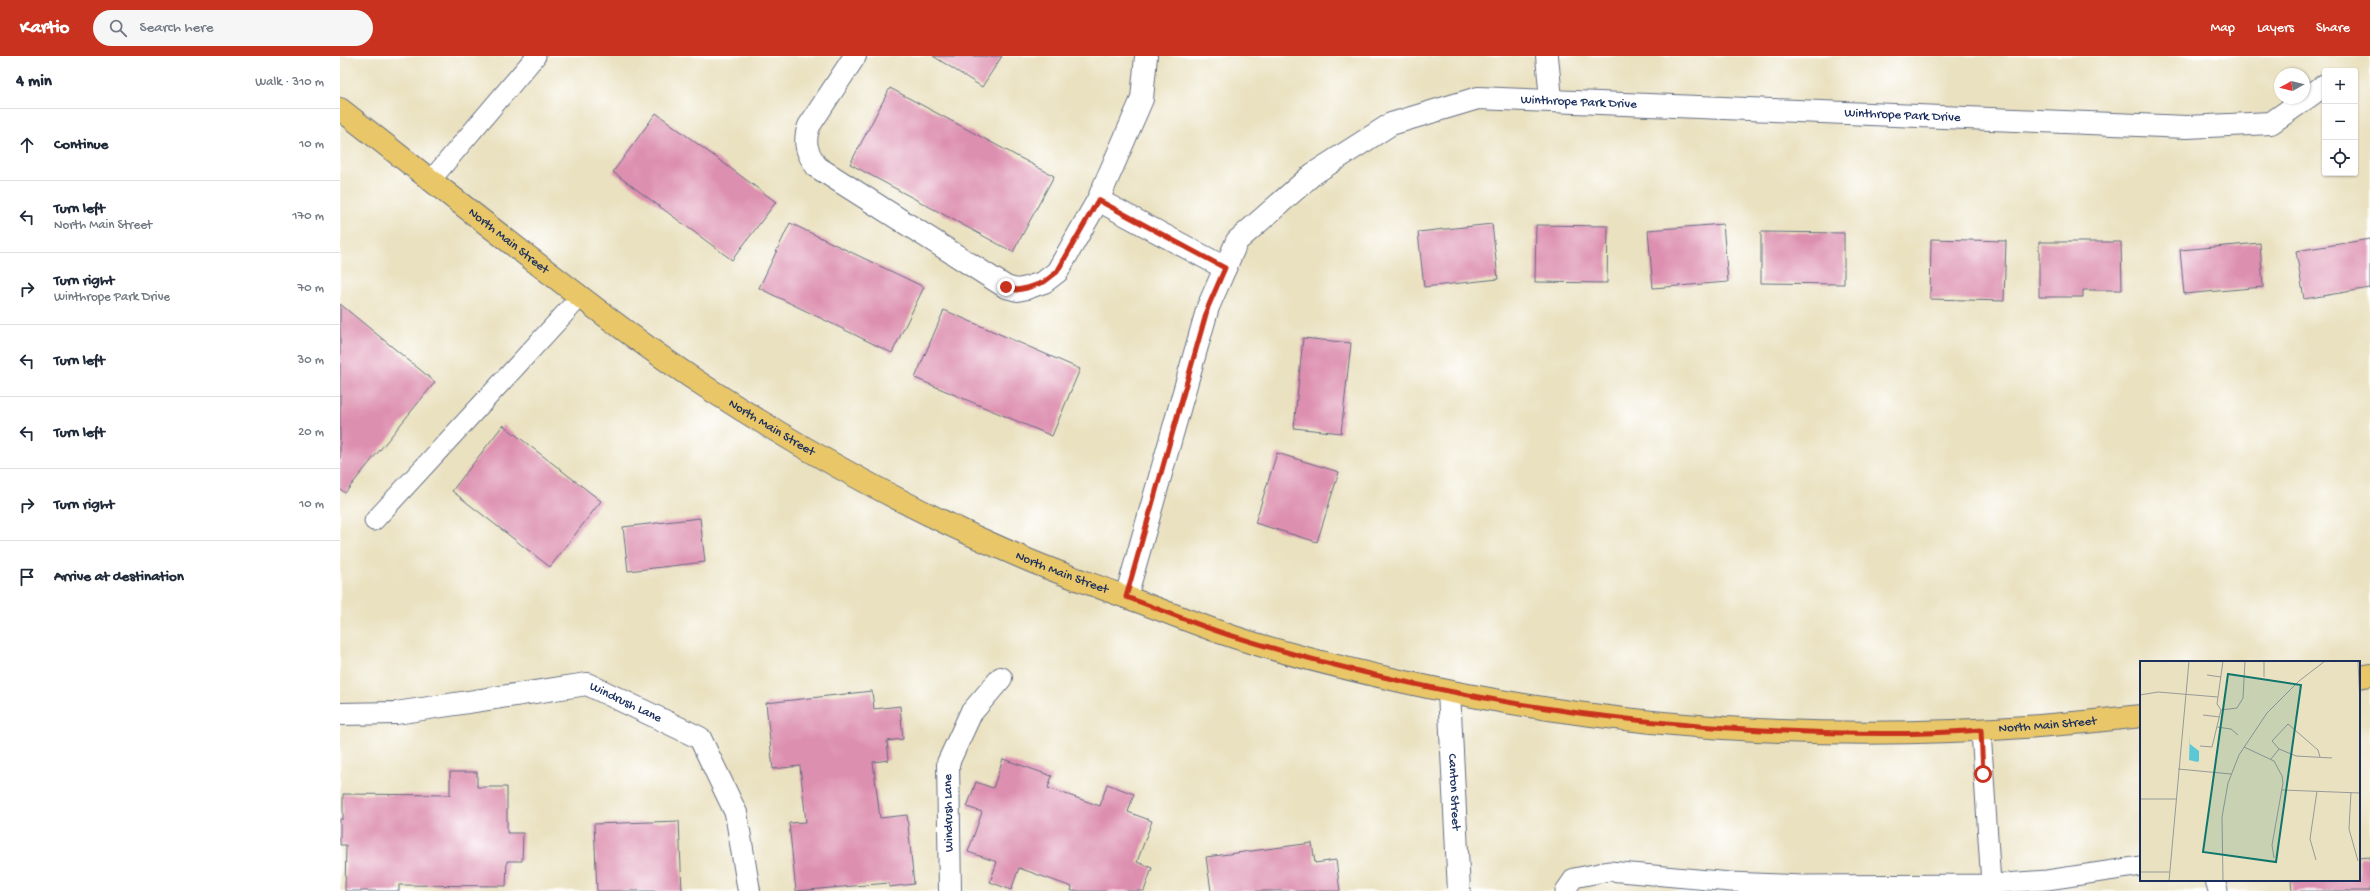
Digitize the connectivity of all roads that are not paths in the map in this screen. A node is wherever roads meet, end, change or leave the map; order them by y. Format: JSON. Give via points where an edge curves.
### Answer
{"nodes":[{"id":1,"x":536,"y":56,"type":"edge"},
{"id":2,"x":855,"y":56,"type":"edge"},
{"id":3,"x":1146,"y":56,"type":"edge"},
{"id":4,"x":1547,"y":56,"type":"edge"},
{"id":5,"x":2322,"y":87,"type":"edge"},
{"id":6,"x":1551,"y":100,"type":"junction"},
{"id":7,"x":340,"y":109,"type":"edge"},
{"id":8,"x":431,"y":180,"type":"junction"},
{"id":9,"x":1098,"y":200,"type":"junction"},
{"id":10,"x":1225,"y":268,"type":"junction"},
{"id":11,"x":580,"y":297,"type":"junction"},
{"id":12,"x":374,"y":522,"type":"dead end"},
{"id":13,"x":1126,"y":597,"type":"junction"},
{"id":14,"x":2370,"y":675,"type":"edge"},
{"id":15,"x":2360,"y":677,"type":"edge"},
{"id":16,"x":1001,"y":678,"type":"dead end"},
{"id":17,"x":1449,"y":692,"type":"junction"},
{"id":18,"x":340,"y":714,"type":"edge"},
{"id":19,"x":2140,"y":716,"type":"edge"},
{"id":20,"x":1981,"y":730,"type":"junction"},
{"id":21,"x":2140,"y":866,"type":"edge"},
{"id":22,"x":2215,"y":881,"type":"edge"},
{"id":23,"x":1991,"y":884,"type":"junction"},
{"id":24,"x":748,"y":891,"type":"edge"},
{"id":25,"x":950,"y":891,"type":"edge"},
{"id":26,"x":1459,"y":891,"type":"edge"},
{"id":27,"x":1565,"y":891,"type":"edge"},
{"id":28,"x":2218,"y":891,"type":"edge"}],
"edges":[{"from":1,"to":8,"type":"lane"},
{"from":2,"to":9,"type":"street","via":[[809,126],[805,137],[807,153],[817,167],[1006,287],[1017,290],[1027,288],[1044,282],[1057,272]]},
{"from":3,"to":9,"type":"street","via":[[1142,99]]},
{"from":4,"to":6,"type":"street"},
{"from":5,"to":6,"type":"street","name":"Winthrope Park Drive","via":[[2271,123],[2187,127]]},
{"from":6,"to":10,"type":"street","name":"Winthrope Park Drive","via":[[1478,98],[1391,124],[1313,174],[1237,241]]},
{"from":7,"to":8,"type":"main road","name":"North Main Street"},
{"from":8,"to":11,"type":"main road","name":"North Main Street"},
{"from":9,"to":10,"type":"street"},
{"from":10,"to":13,"type":"street","name":"Winthrope Park Drive","via":[[1208,307]]},
{"from":11,"to":12,"type":"lane"},
{"from":11,"to":13,"type":"main road","name":"North Main Street","via":[[708,389],[816,454],[913,507],[1023,558]]},
{"from":13,"to":17,"type":"main road","name":"North Main Street","via":[[1227,635],[1340,667]]},
{"from":14,"to":15,"type":"main road"},
{"from":16,"to":25,"type":"street","name":"Windrush Lane","via":[[971,713],[948,763]]},
{"from":17,"to":20,"type":"main road","name":"North Main Street","via":[[1564,712],[1689,726],[1829,734]]},
{"from":17,"to":26,"type":"street","name":"Canton Street"},
{"from":18,"to":24,"type":"street","name":"Windrush Lane","via":[[396,713],[587,684],[700,738],[736,813]]},
{"from":19,"to":20,"type":"main road","name":"North Main Street","via":[[2066,725]]},
{"from":20,"to":23,"type":"lane"},
{"from":21,"to":23,"type":"lane","via":[[2047,880]]},
{"from":22,"to":28,"type":"lane"},
{"from":23,"to":27,"type":"lane","via":[[1802,886],[1609,871],[1574,878]]}]}
